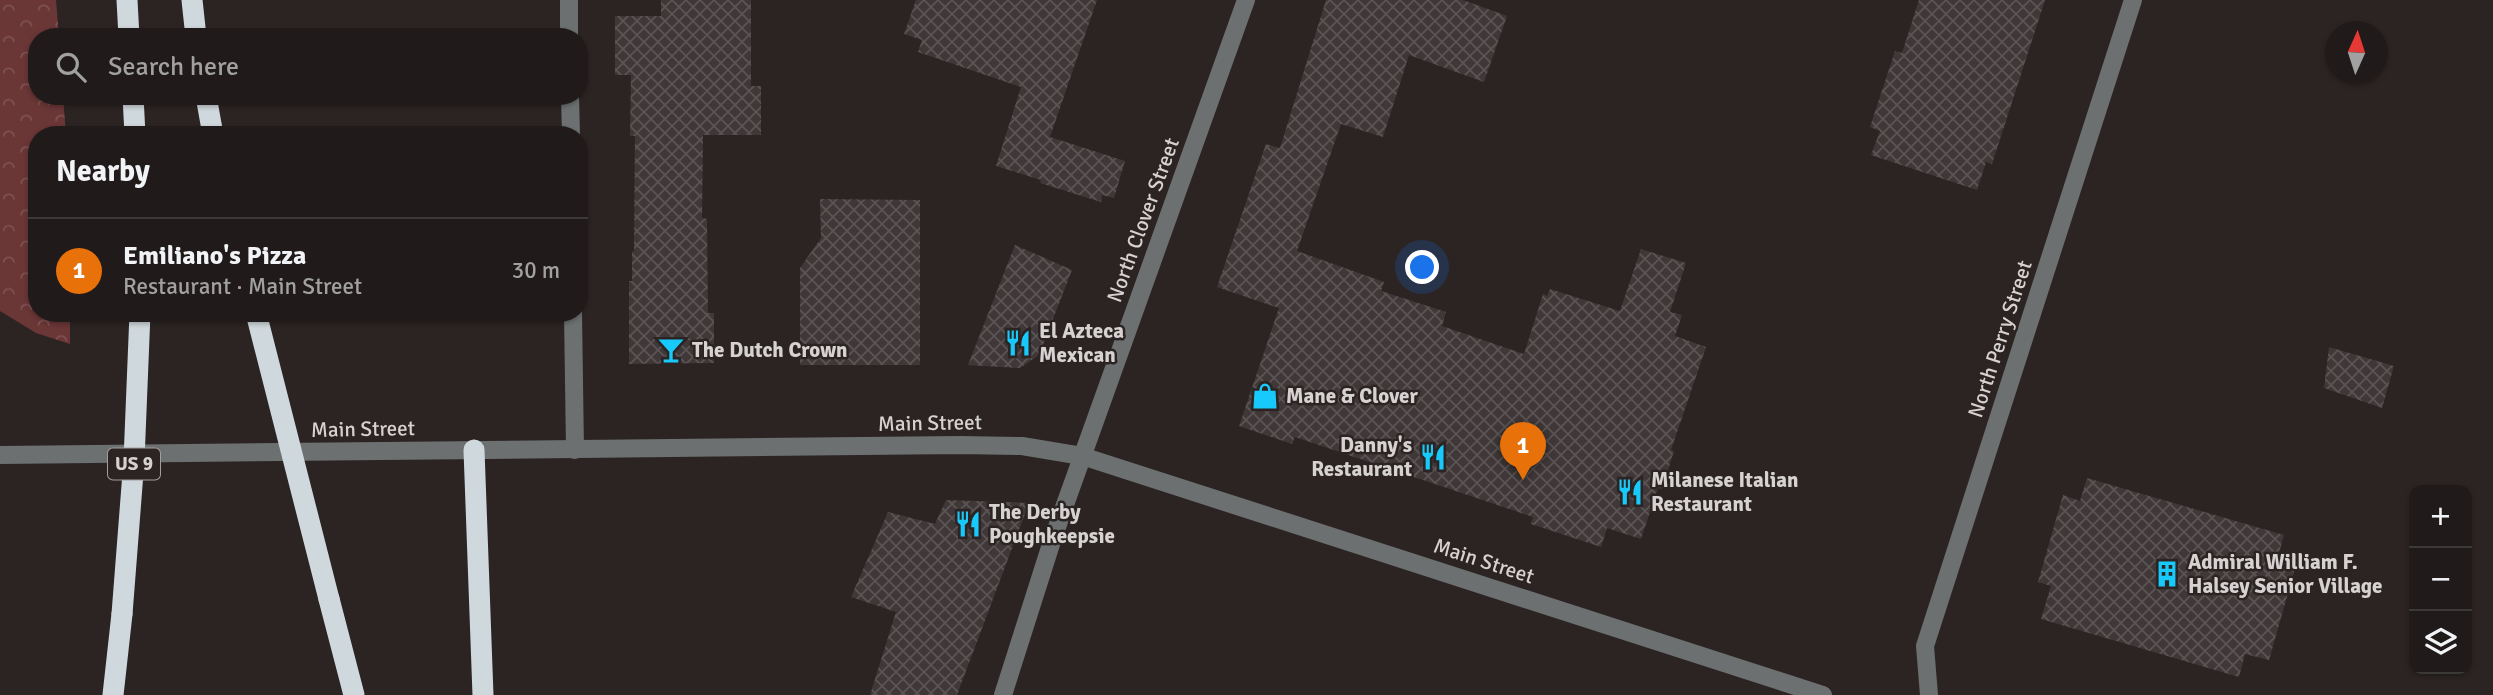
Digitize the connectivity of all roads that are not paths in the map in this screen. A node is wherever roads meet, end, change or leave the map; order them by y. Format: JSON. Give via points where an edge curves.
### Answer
{"nodes":[{"id":1,"x":127,"y":0,"type":"edge"},
{"id":2,"x":192,"y":0,"type":"edge"},
{"id":3,"x":569,"y":0,"type":"edge"},
{"id":4,"x":1246,"y":0,"type":"edge"},
{"id":5,"x":2133,"y":0,"type":"edge"},
{"id":6,"x":129,"y":28,"type":"edge"},
{"id":7,"x":196,"y":28,"type":"edge"},
{"id":8,"x":569,"y":28,"type":"edge"},
{"id":9,"x":133,"y":105,"type":"edge"},
{"id":10,"x":208,"y":105,"type":"edge"},
{"id":11,"x":570,"y":105,"type":"edge"},
{"id":12,"x":135,"y":126,"type":"edge"},
{"id":13,"x":212,"y":126,"type":"edge"},
{"id":14,"x":571,"y":126,"type":"edge"},
{"id":15,"x":139,"y":322,"type":"edge"},
{"id":16,"x":258,"y":322,"type":"edge"},
{"id":17,"x":573,"y":322,"type":"edge"},
{"id":18,"x":474,"y":450,"type":"junction"},
{"id":19,"x":575,"y":450,"type":"junction"},
{"id":20,"x":0,"y":455,"type":"edge"},
{"id":21,"x":1082,"y":456,"type":"junction"},
{"id":22,"x":113,"y":695,"type":"edge"},
{"id":23,"x":354,"y":695,"type":"edge"},
{"id":24,"x":483,"y":695,"type":"edge"},
{"id":25,"x":1003,"y":695,"type":"edge"},
{"id":26,"x":1823,"y":695,"type":"edge"},
{"id":27,"x":1929,"y":695,"type":"edge"}],
"edges":[{"from":1,"to":6,"type":"highway"},
{"from":2,"to":7,"type":"highway"},
{"from":3,"to":8,"type":"street"},
{"from":4,"to":21,"type":"street","name":"North Clover Street"},
{"from":5,"to":27,"type":"street","name":"North Perry Street","via":[[1925,646]]},
{"from":9,"to":12,"type":"highway"},
{"from":10,"to":13,"type":"highway"},
{"from":11,"to":14,"type":"street"},
{"from":15,"to":22,"type":"highway","number":"US 9","bridge":true,"via":[[134,460]]},
{"from":16,"to":23,"type":"highway","bridge":true},
{"from":17,"to":19,"type":"street"},
{"from":18,"to":19,"type":"street","name":"Main Street"},
{"from":18,"to":20,"type":"street","name":"Main Street"},
{"from":18,"to":24,"type":"highway"},
{"from":19,"to":21,"type":"street","name":"Main Street","via":[[982,445]]},
{"from":21,"to":25,"type":"street","name":"North Clover Street"},
{"from":21,"to":26,"type":"street","name":"Main Street"}]}
